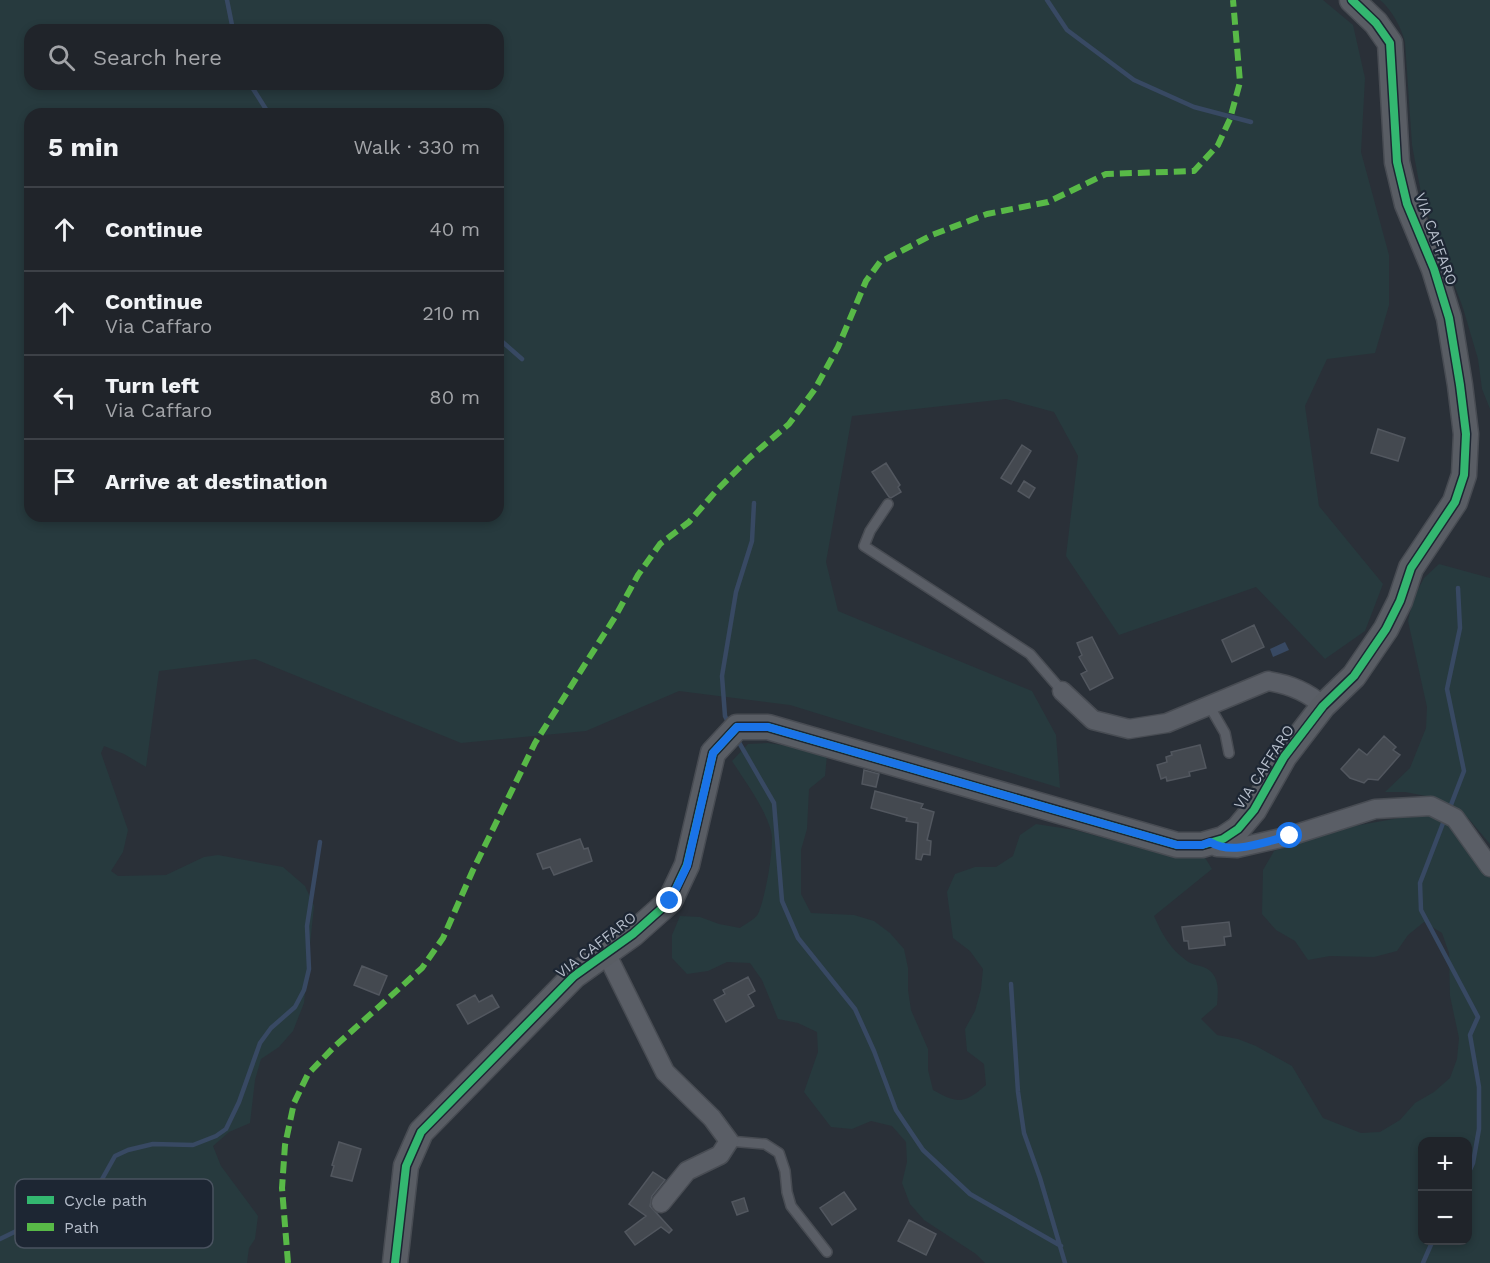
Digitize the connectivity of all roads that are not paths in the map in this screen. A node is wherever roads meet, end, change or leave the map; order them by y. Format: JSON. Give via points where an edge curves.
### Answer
{"nodes":[{"id":1,"x":1352,"y":0,"type":"edge"},
{"id":2,"x":888,"y":504,"type":"dead end"},
{"id":3,"x":1062,"y":692,"type":"joint"},
{"id":4,"x":1323,"y":706,"type":"junction"},
{"id":5,"x":1210,"y":707,"type":"junction"},
{"id":6,"x":1229,"y":753,"type":"dead end"},
{"id":7,"x":1210,"y":842,"type":"junction"},
{"id":8,"x":1490,"y":867,"type":"edge"},
{"id":9,"x":606,"y":953,"type":"junction"},
{"id":10,"x":729,"y":1141,"type":"junction"},
{"id":11,"x":661,"y":1203,"type":"dead end"},
{"id":12,"x":827,"y":1252,"type":"dead end"},
{"id":13,"x":395,"y":1263,"type":"edge"}],
"edges":[{"from":1,"to":4,"type":"street","name":"VIA CAFFARO","via":[[1390,43],[1397,162],[1407,204],[1434,268],[1449,318],[1466,459],[1455,502],[1411,568],[1386,629],[1354,676]]},
{"from":2,"to":3,"type":"lane","via":[[864,546],[1030,654]]},
{"from":3,"to":5,"type":"street","via":[[1093,720],[1129,729],[1167,723]]},
{"from":4,"to":5,"type":"street","via":[[1305,693],[1268,681]]},
{"from":4,"to":7,"type":"street","name":"VIA CAFFARO","via":[[1284,757],[1254,810],[1238,829]]},
{"from":5,"to":6,"type":"lane","via":[[1225,733]]},
{"from":7,"to":8,"type":"street","via":[[1217,847],[1237,848],[1376,809],[1431,806],[1455,818]]},
{"from":7,"to":9,"type":"street","name":"VIA CAFFARO","via":[[1177,845],[768,727],[737,727],[713,753],[687,866],[670,901]]},
{"from":9,"to":10,"type":"street","via":[[665,1072],[712,1118]]},
{"from":9,"to":13,"type":"street","name":"VIA CAFFARO","via":[[574,976],[421,1132],[406,1166]]},
{"from":10,"to":11,"type":"street","via":[[720,1155],[687,1171]]},
{"from":10,"to":12,"type":"lane","via":[[765,1144],[779,1153],[791,1206]]}]}
